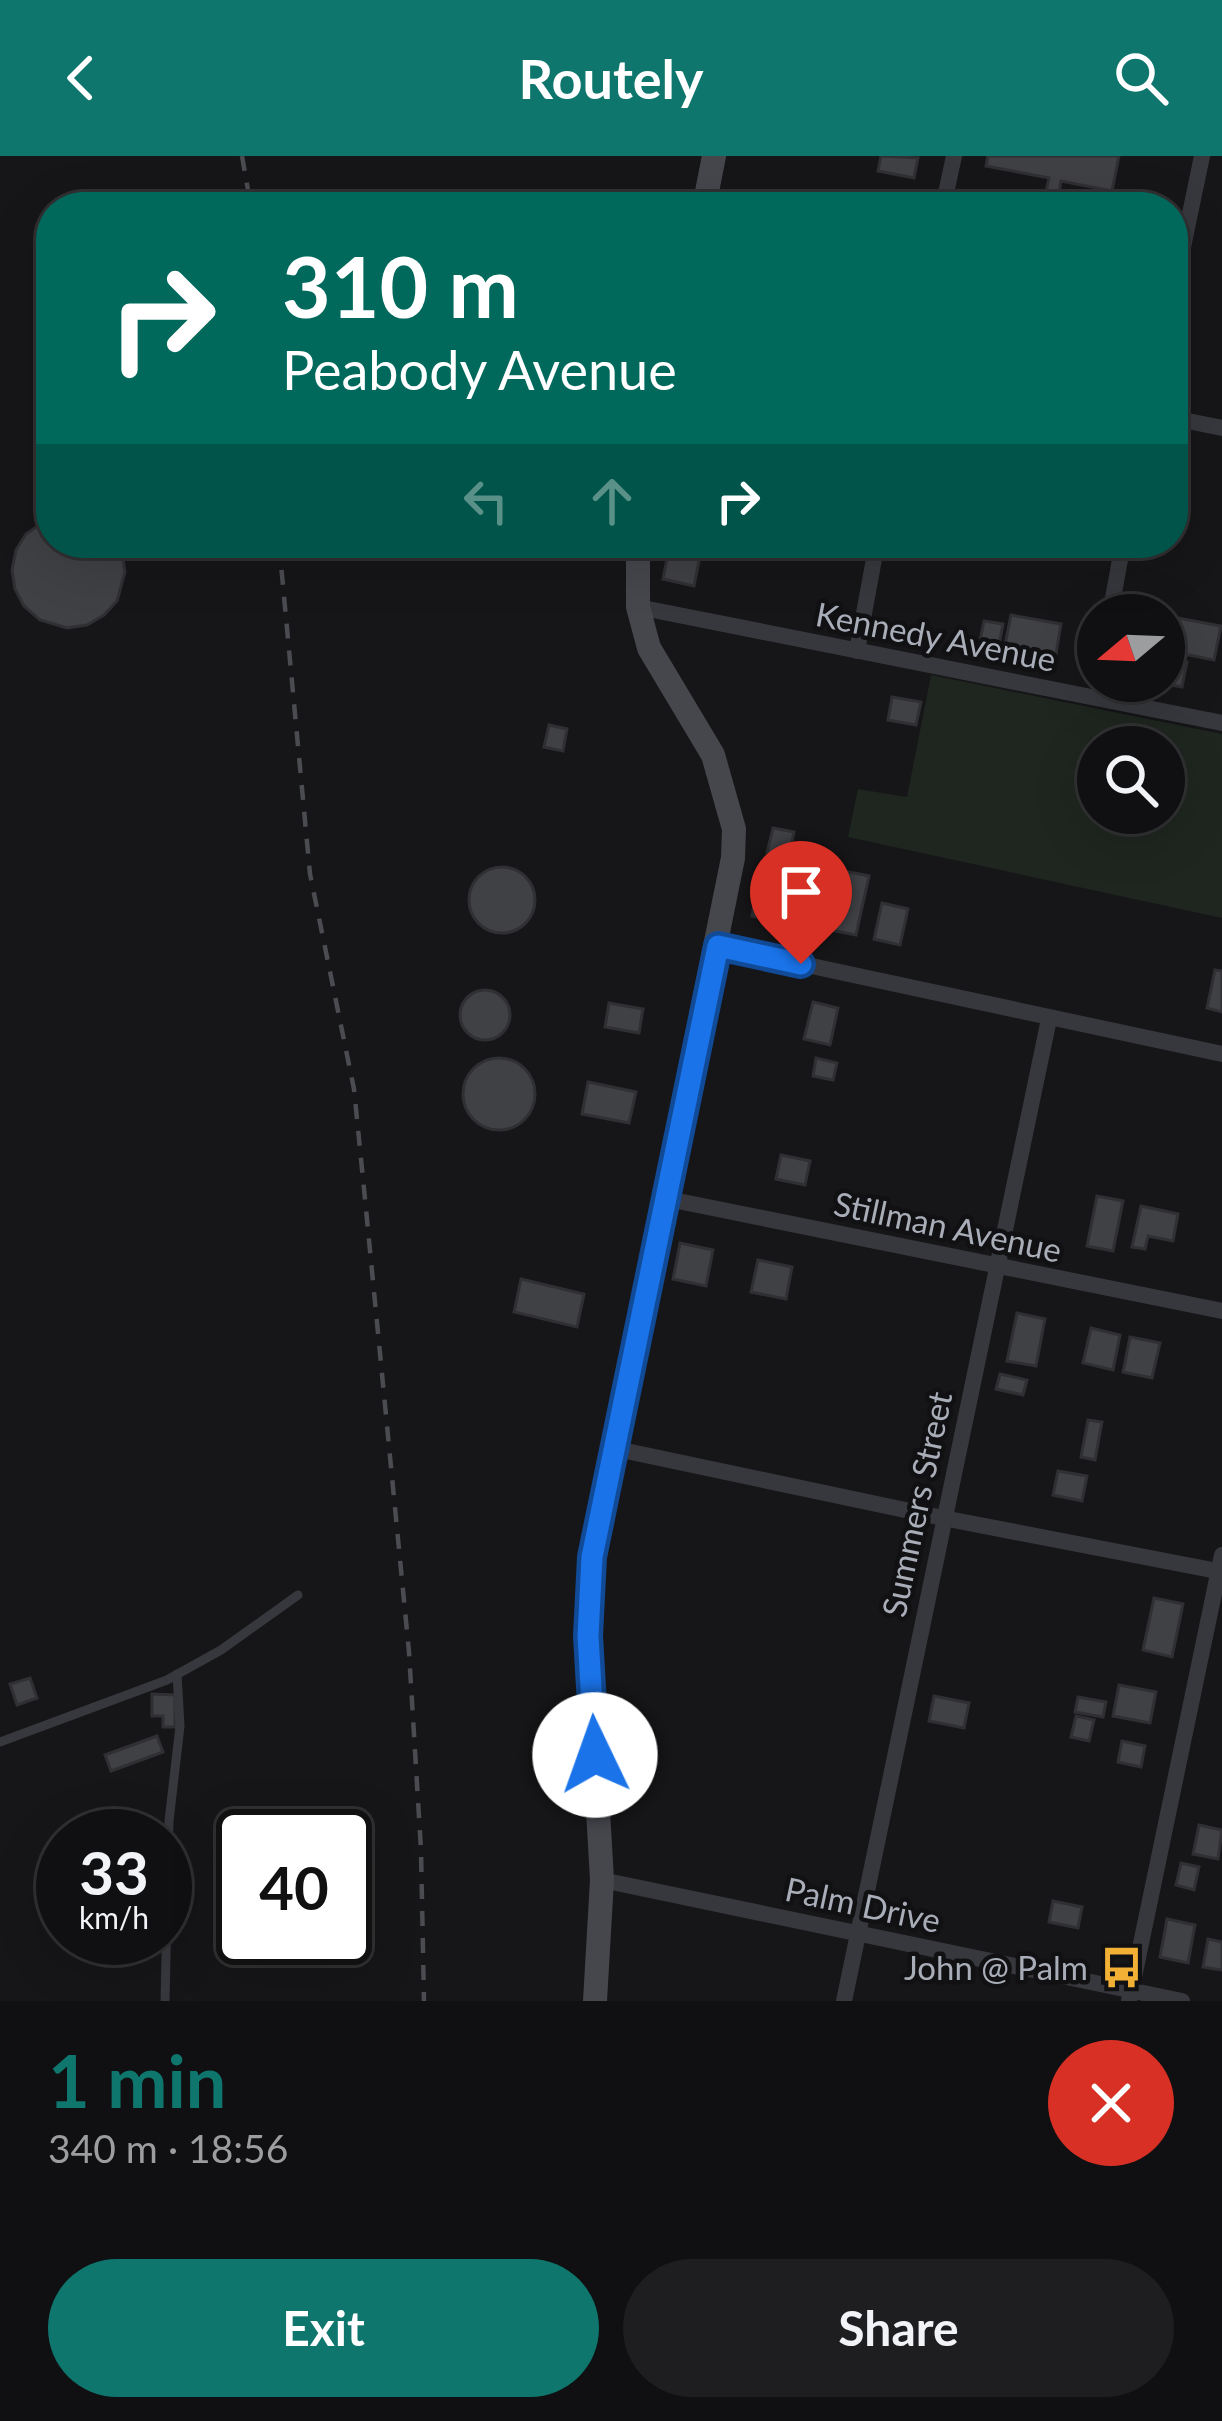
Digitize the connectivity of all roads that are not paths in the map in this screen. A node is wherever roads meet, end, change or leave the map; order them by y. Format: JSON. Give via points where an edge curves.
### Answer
{"nodes":[{"id":1,"x":714,"y":156,"type":"edge"},
{"id":2,"x":953,"y":156,"type":"edge"},
{"id":3,"x":1202,"y":156,"type":"edge"},
{"id":4,"x":707,"y":192,"type":"edge"},
{"id":5,"x":946,"y":192,"type":"edge"},
{"id":6,"x":1188,"y":223,"type":"edge"},
{"id":7,"x":1188,"y":421,"type":"edge"},
{"id":8,"x":1222,"y":428,"type":"edge"},
{"id":9,"x":637,"y":558,"type":"edge"},
{"id":10,"x":874,"y":558,"type":"edge"},
{"id":11,"x":1120,"y":558,"type":"edge"},
{"id":12,"x":1114,"y":594,"type":"edge"},
{"id":13,"x":638,"y":607,"type":"junction"},
{"id":14,"x":857,"y":651,"type":"junction"},
{"id":15,"x":1077,"y":695,"type":"edge"},
{"id":16,"x":1114,"y":702,"type":"edge"},
{"id":17,"x":1222,"y":723,"type":"edge"},
{"id":18,"x":718,"y":946,"type":"junction"},
{"id":19,"x":1048,"y":1019,"type":"junction"},
{"id":20,"x":1222,"y":1054,"type":"edge"},
{"id":21,"x":664,"y":1198,"type":"junction"},
{"id":22,"x":996,"y":1268,"type":"junction"},
{"id":23,"x":1222,"y":1311,"type":"edge"},
{"id":24,"x":612,"y":1448,"type":"junction"},
{"id":25,"x":943,"y":1518,"type":"junction"},
{"id":26,"x":1221,"y":1566,"type":"edge"},
{"id":27,"x":298,"y":1595,"type":"dead end"},
{"id":28,"x":178,"y":1674,"type":"junction"},
{"id":29,"x":0,"y":1742,"type":"edge"},
{"id":30,"x":602,"y":1880,"type":"junction"},
{"id":31,"x":858,"y":1933,"type":"junction"},
{"id":32,"x":1130,"y":1996,"type":"edge"},
{"id":33,"x":165,"y":2001,"type":"edge"},
{"id":34,"x":595,"y":2001,"type":"edge"},
{"id":35,"x":844,"y":2001,"type":"edge"},
{"id":36,"x":1182,"y":2001,"type":"edge"}],
"edges":[{"from":1,"to":4,"type":"street"},
{"from":2,"to":5,"type":"street"},
{"from":3,"to":6,"type":"street"},
{"from":7,"to":8,"type":"street"},
{"from":9,"to":13,"type":"street"},
{"from":10,"to":14,"type":"street"},
{"from":11,"to":12,"type":"street"},
{"from":13,"to":14,"type":"street","name":"Kennedy Avenue"},
{"from":13,"to":18,"type":"street","via":[[662,676],[723,782],[734,829]]},
{"from":14,"to":15,"type":"street","name":"Kennedy Avenue"},
{"from":16,"to":17,"type":"street","name":"Kennedy Avenue"},
{"from":18,"to":19,"type":"street"},
{"from":18,"to":21,"type":"street"},
{"from":19,"to":20,"type":"street"},
{"from":19,"to":22,"type":"street","name":"Summers Street"},
{"from":21,"to":22,"type":"street","name":"Stillman Avenue"},
{"from":21,"to":24,"type":"street"},
{"from":22,"to":23,"type":"street","name":"Stillman Avenue"},
{"from":22,"to":25,"type":"street","name":"Summers Street"},
{"from":24,"to":25,"type":"street"},
{"from":24,"to":30,"type":"street","via":[[592,1557],[588,1636]]},
{"from":25,"to":26,"type":"street"},
{"from":25,"to":31,"type":"street","name":"Summers Street"},
{"from":26,"to":32,"type":"street"},
{"from":27,"to":28,"type":"lane"},
{"from":28,"to":29,"type":"lane"},
{"from":28,"to":33,"type":"lane"},
{"from":30,"to":31,"type":"street","name":"Palm Drive"},
{"from":30,"to":34,"type":"street"},
{"from":31,"to":32,"type":"street","name":"Palm Drive"},
{"from":31,"to":35,"type":"street","name":"Summers Street"},
{"from":32,"to":36,"type":"street","name":"Palm Drive"}]}
